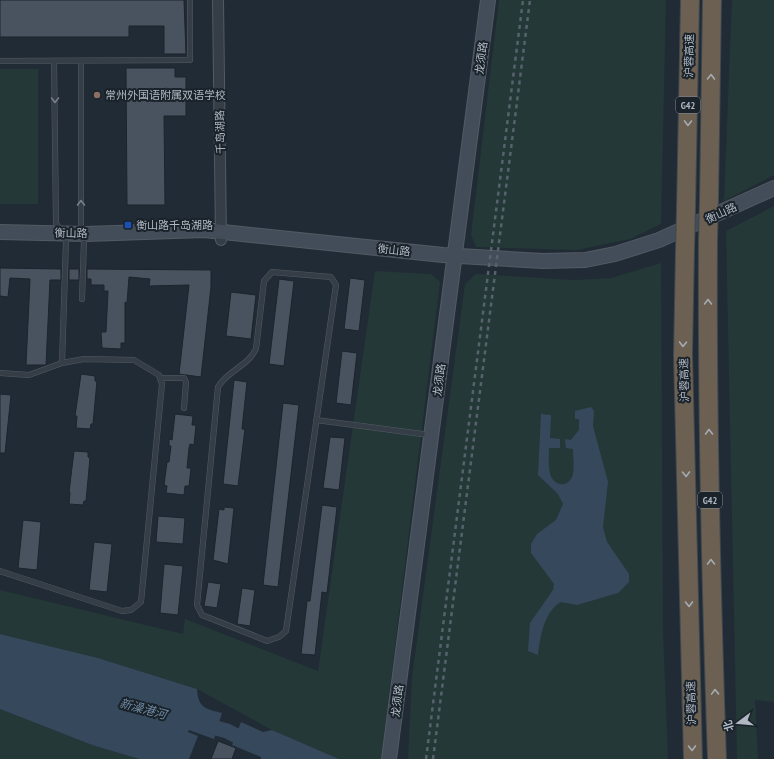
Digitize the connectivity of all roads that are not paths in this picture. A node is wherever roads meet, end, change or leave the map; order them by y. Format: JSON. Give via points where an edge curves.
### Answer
{"nodes":[{"id":1,"x":190,"y":0,"type":"edge"},
{"id":2,"x":218,"y":0,"type":"edge"},
{"id":3,"x":488,"y":0,"type":"edge"},
{"id":4,"x":690,"y":0,"type":"edge"},
{"id":5,"x":712,"y":0,"type":"edge"},
{"id":6,"x":0,"y":61,"type":"edge"},
{"id":7,"x":54,"y":61,"type":"junction"},
{"id":8,"x":81,"y":61,"type":"junction"},
{"id":9,"x":774,"y":188,"type":"edge"},
{"id":10,"x":774,"y":197,"type":"edge"},
{"id":11,"x":0,"y":232,"type":"edge"},
{"id":12,"x":221,"y":236,"type":"junction"},
{"id":13,"x":64,"y":237,"type":"junction"},
{"id":14,"x":83,"y":237,"type":"junction"},
{"id":15,"x":0,"y":239,"type":"edge"},
{"id":16,"x":454,"y":259,"type":"junction"},
{"id":17,"x":82,"y":299,"type":"dead end"},
{"id":18,"x":62,"y":363,"type":"junction"},
{"id":19,"x":0,"y":373,"type":"edge"},
{"id":20,"x":160,"y":378,"type":"junction"},
{"id":21,"x":184,"y":408,"type":"dead end"},
{"id":22,"x":316,"y":420,"type":"junction"},
{"id":23,"x":431,"y":435,"type":"junction"},
{"id":24,"x":0,"y":571,"type":"edge"},
{"id":25,"x":389,"y":759,"type":"edge"},
{"id":26,"x":693,"y":759,"type":"edge"},
{"id":27,"x":717,"y":759,"type":"edge"}],
"edges":[{"from":1,"to":8,"type":"lane","via":[[190,60]]},
{"from":2,"to":12,"type":"street","name":"千岛湖路"},
{"from":3,"to":16,"type":"street","name":"龙须路"},
{"from":4,"to":26,"type":"highway","name":"沪蓉高速","number":"G42","one_way":true,"bridge":true,"via":[[683,355]]},
{"from":27,"to":5,"type":"highway","name":"沪蓉高速","number":"G42","one_way":true,"bridge":true,"via":[[708,361]]},
{"from":6,"to":7,"type":"lane"},
{"from":7,"to":8,"type":"lane"},
{"from":7,"to":13,"type":"lane","one_way":true,"via":[[56,223]]},
{"from":14,"to":8,"type":"lane","one_way":true},
{"from":9,"to":16,"type":"street","name":"衡山路","via":[[659,240],[615,254],[585,260]]},
{"from":10,"to":16,"type":"street","name":"衡山路","via":[[664,247],[598,265],[536,269]]},
{"from":11,"to":13,"type":"street","name":"衡山路"},
{"from":12,"to":14,"type":"street","name":"衡山路","via":[[204,230]]},
{"from":12,"to":16,"type":"street","name":"衡山路"},
{"from":13,"to":14,"type":"street","name":"衡山路"},
{"from":13,"to":15,"type":"street","name":"衡山路"},
{"from":13,"to":18,"type":"lane"},
{"from":14,"to":17,"type":"lane"},
{"from":16,"to":23,"type":"street","name":"龙须路"},
{"from":18,"to":19,"type":"lane","via":[[29,375]]},
{"from":18,"to":20,"type":"lane","via":[[84,359],[134,360]]},
{"from":20,"to":21,"type":"lane","via":[[184,378]]},
{"from":20,"to":24,"type":"lane","via":[[162,384],[141,602],[131,610],[122,611]]},
{"from":22,"to":22,"type":"lane","via":[[286,631],[279,637],[267,641],[202,615],[197,606],[218,387],[223,379],[251,359],[256,349],[264,281],[272,272],[330,277],[336,285]]},
{"from":22,"to":23,"type":"lane"},
{"from":23,"to":25,"type":"street","name":"龙须路"}]}
